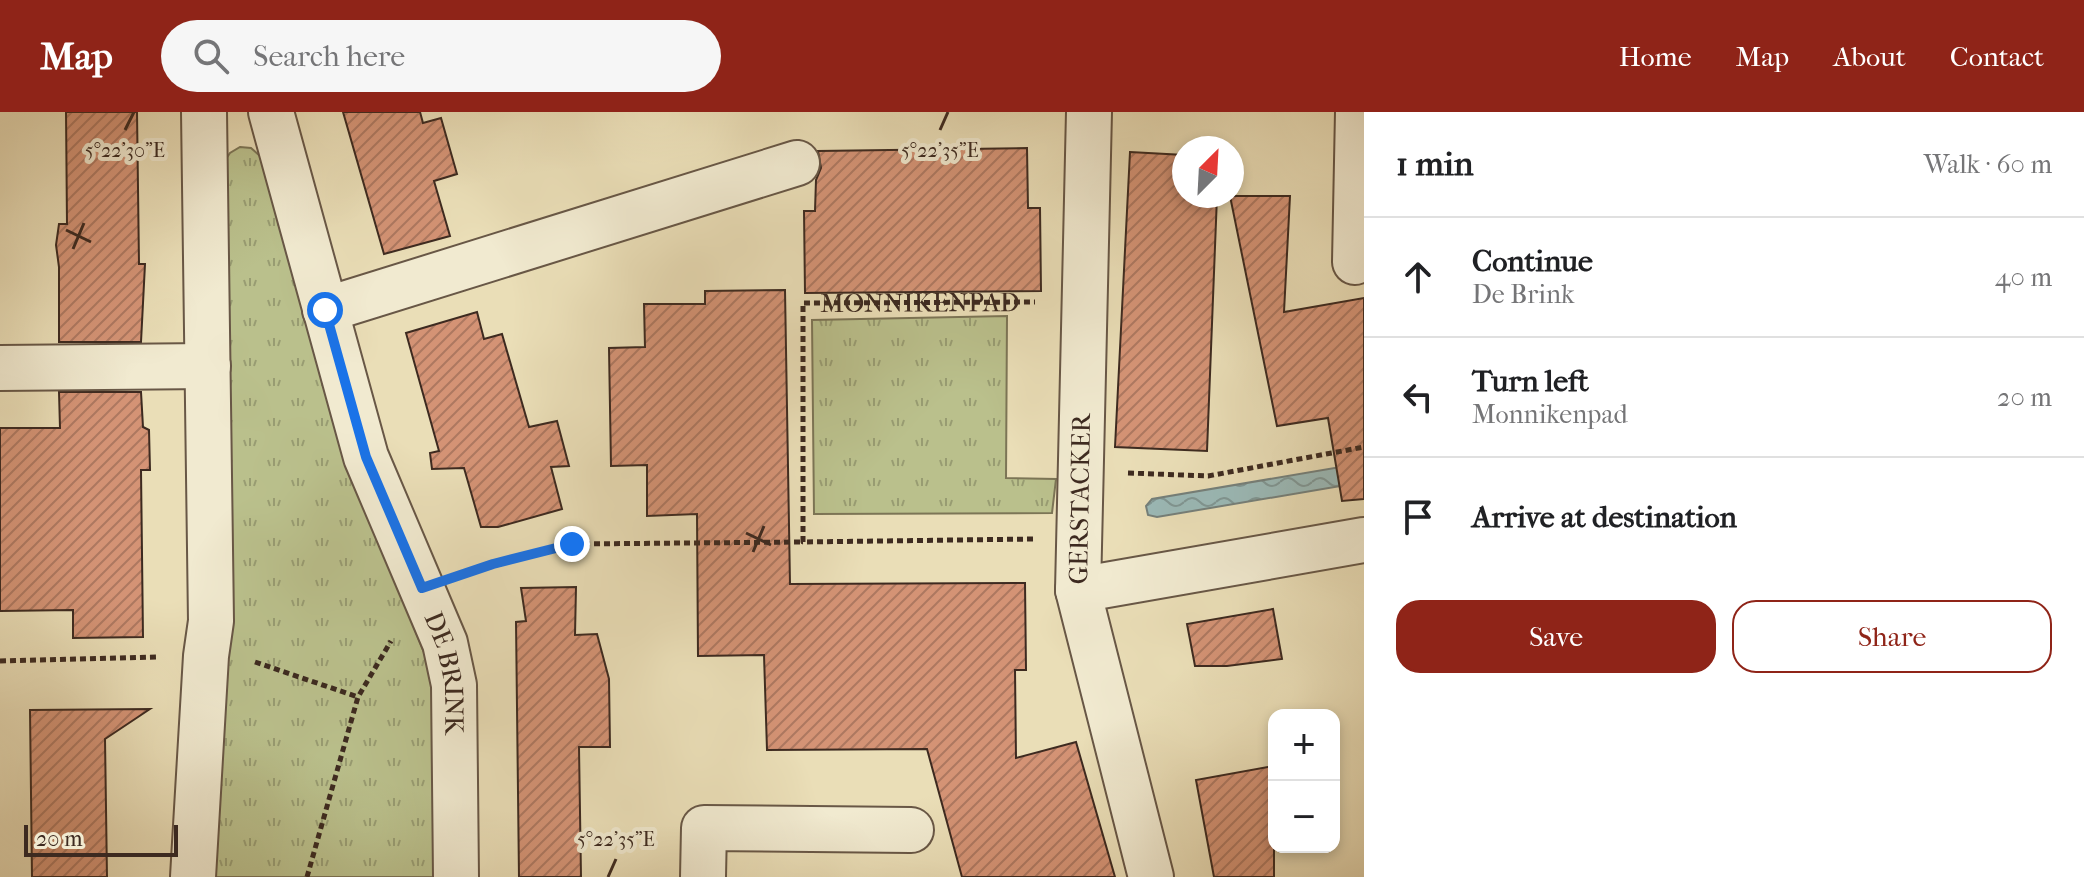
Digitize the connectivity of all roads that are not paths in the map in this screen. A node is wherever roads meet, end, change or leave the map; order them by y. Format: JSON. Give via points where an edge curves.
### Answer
{"nodes":[{"id":1,"x":204,"y":112,"type":"edge"},
{"id":2,"x":271,"y":112,"type":"edge"},
{"id":3,"x":1089,"y":112,"type":"edge"},
{"id":4,"x":1358,"y":112,"type":"edge"},
{"id":5,"x":797,"y":163,"type":"dead end"},
{"id":6,"x":1355,"y":262,"type":"dead end"},
{"id":7,"x":325,"y":310,"type":"junction"},
{"id":8,"x":208,"y":366,"type":"junction"},
{"id":9,"x":0,"y":368,"type":"edge"},
{"id":10,"x":1364,"y":540,"type":"edge"},
{"id":11,"x":1078,"y":590,"type":"junction"},
{"id":12,"x":911,"y":830,"type":"dead end"},
{"id":13,"x":193,"y":877,"type":"edge"},
{"id":14,"x":456,"y":877,"type":"edge"},
{"id":15,"x":703,"y":877,"type":"edge"},
{"id":16,"x":1151,"y":877,"type":"edge"}],
"edges":[{"from":1,"to":8,"type":"street"},
{"from":2,"to":7,"type":"street","name":"DE BRINK"},
{"from":3,"to":11,"type":"street","name":"GERSTACKER"},
{"from":4,"to":6,"type":"street"},
{"from":5,"to":7,"type":"street"},
{"from":7,"to":14,"type":"street","name":"DE BRINK","via":[[366,457],[445,643],[454,685]]},
{"from":8,"to":9,"type":"street"},
{"from":8,"to":13,"type":"street","via":[[211,621]]},
{"from":10,"to":11,"type":"street"},
{"from":11,"to":16,"type":"street","name":"GERSTACKER"},
{"from":12,"to":15,"type":"street","via":[[704,828]]}]}
